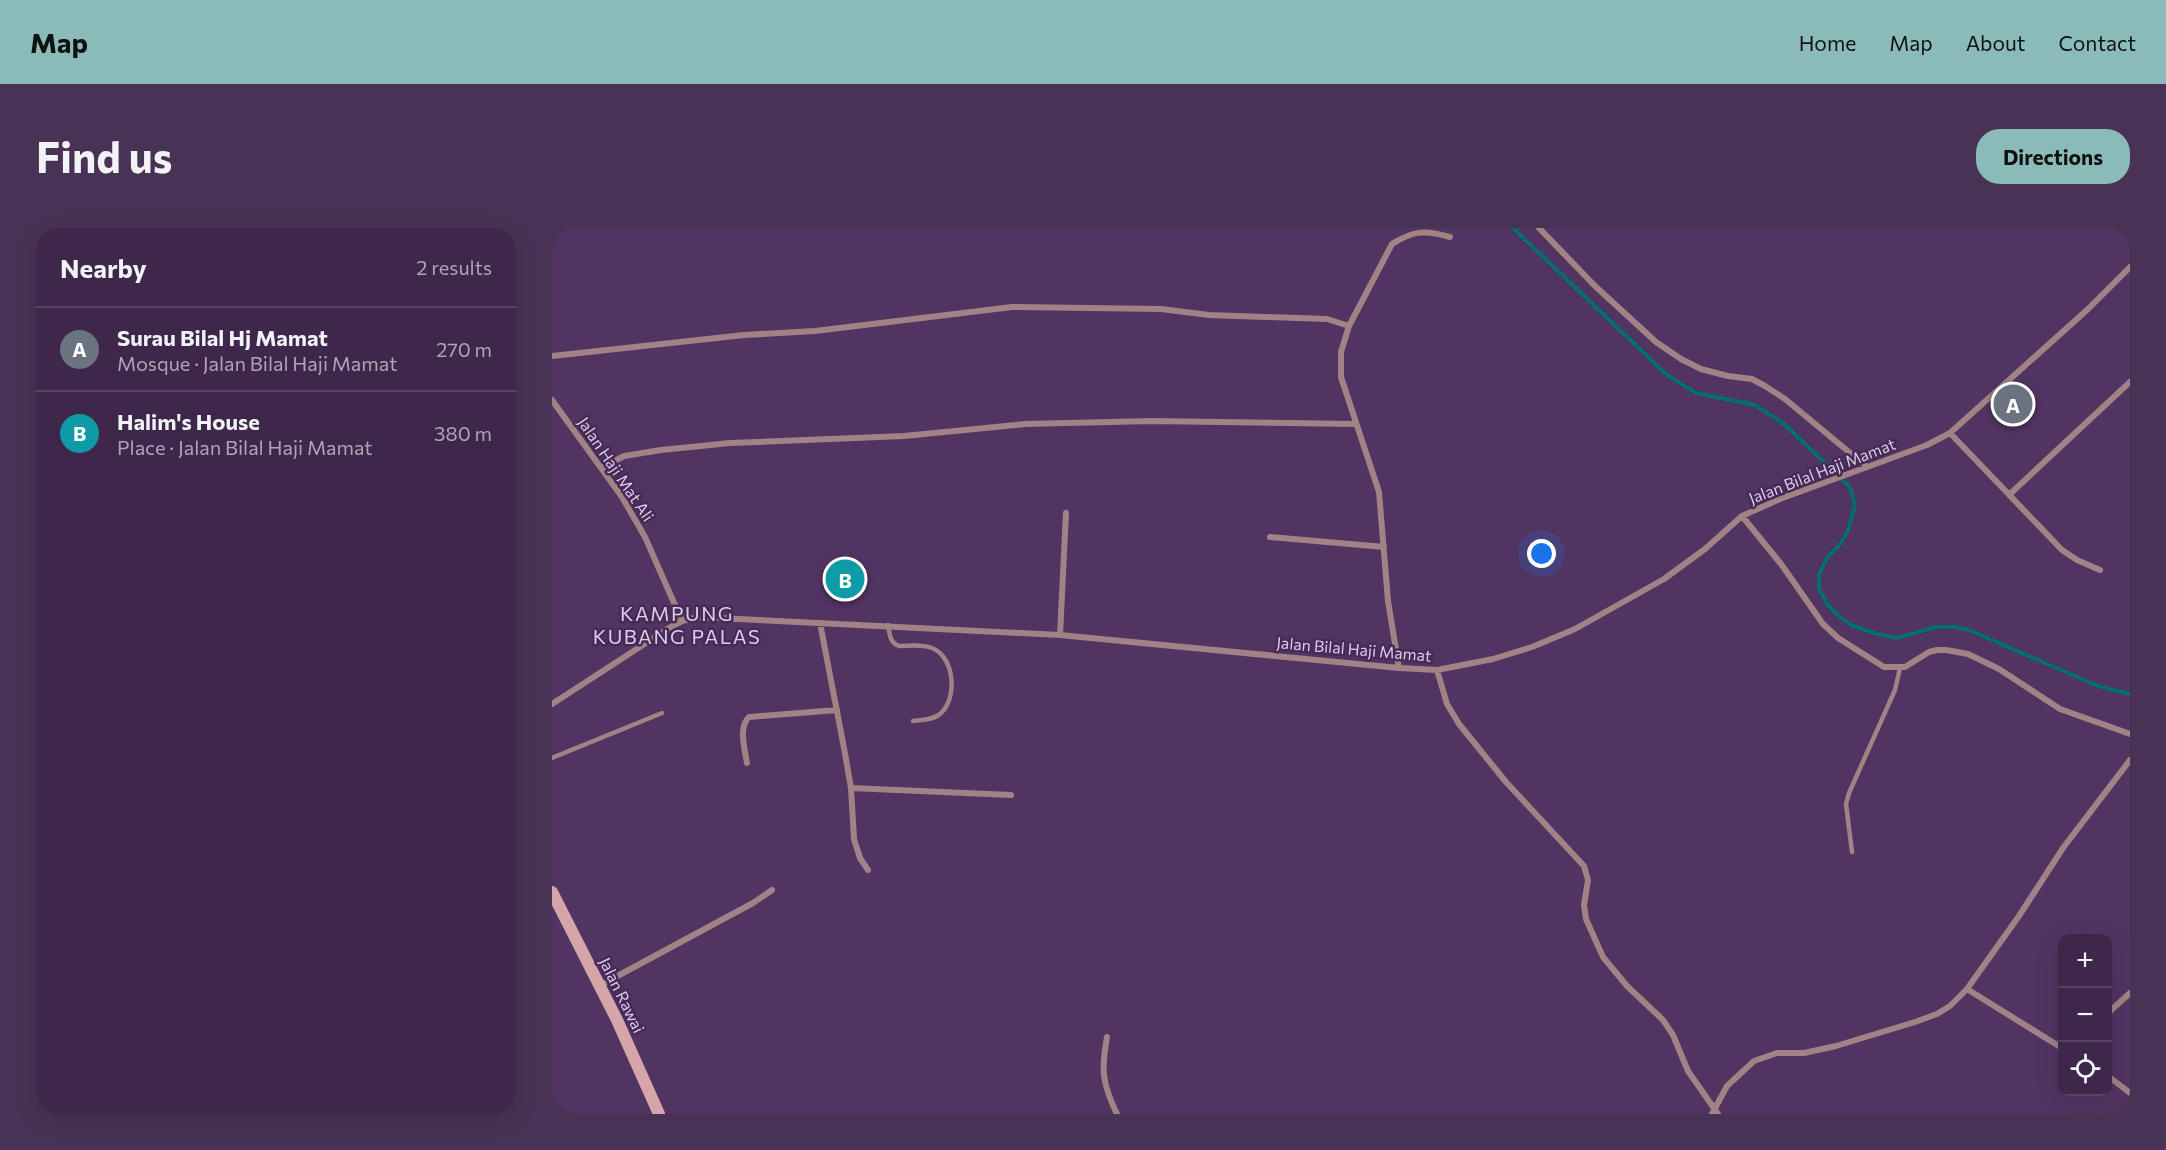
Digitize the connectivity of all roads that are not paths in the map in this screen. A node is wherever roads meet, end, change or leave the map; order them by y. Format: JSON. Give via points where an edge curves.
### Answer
{"nodes":[{"id":1,"x":1539,"y":228,"type":"edge"},
{"id":2,"x":2126,"y":228,"type":"edge"},
{"id":3,"x":2130,"y":234,"type":"edge"},
{"id":4,"x":1450,"y":237,"type":"dead end"},
{"id":5,"x":2130,"y":267,"type":"edge"},
{"id":6,"x":1349,"y":326,"type":"junction"},
{"id":7,"x":552,"y":356,"type":"edge"},
{"id":8,"x":2130,"y":382,"type":"edge"},
{"id":9,"x":552,"y":400,"type":"edge"},
{"id":10,"x":1356,"y":424,"type":"junction"},
{"id":11,"x":1950,"y":433,"type":"junction"},
{"id":12,"x":1867,"y":467,"type":"junction"},
{"id":13,"x":602,"y":468,"type":"junction"},
{"id":14,"x":2010,"y":494,"type":"junction"},
{"id":15,"x":1066,"y":513,"type":"dead end"},
{"id":16,"x":1742,"y":516,"type":"junction"},
{"id":17,"x":1270,"y":537,"type":"dead end"},
{"id":18,"x":1384,"y":547,"type":"junction"},
{"id":19,"x":2100,"y":570,"type":"dead end"},
{"id":20,"x":681,"y":621,"type":"junction"},
{"id":21,"x":820,"y":623,"type":"junction"},
{"id":22,"x":888,"y":625,"type":"junction"},
{"id":23,"x":1060,"y":635,"type":"junction"},
{"id":24,"x":1399,"y":668,"type":"junction"},
{"id":25,"x":1900,"y":668,"type":"junction"},
{"id":26,"x":1437,"y":670,"type":"junction"},
{"id":27,"x":552,"y":704,"type":"edge"},
{"id":28,"x":837,"y":710,"type":"junction"},
{"id":29,"x":662,"y":713,"type":"dead end"},
{"id":30,"x":912,"y":721,"type":"dead end"},
{"id":31,"x":2130,"y":734,"type":"edge"},
{"id":32,"x":552,"y":758,"type":"edge"},
{"id":33,"x":2130,"y":760,"type":"edge"},
{"id":34,"x":747,"y":763,"type":"dead end"},
{"id":35,"x":850,"y":788,"type":"junction"},
{"id":36,"x":1011,"y":795,"type":"dead end"},
{"id":37,"x":1852,"y":852,"type":"dead end"},
{"id":38,"x":868,"y":870,"type":"dead end"},
{"id":39,"x":772,"y":890,"type":"dead end"},
{"id":40,"x":552,"y":892,"type":"edge"},
{"id":41,"x":599,"y":986,"type":"junction"},
{"id":42,"x":1967,"y":989,"type":"junction"},
{"id":43,"x":2130,"y":993,"type":"edge"},
{"id":44,"x":2112,"y":1009,"type":"edge"},
{"id":45,"x":1107,"y":1037,"type":"dead end"},
{"id":46,"x":2058,"y":1046,"type":"edge"},
{"id":47,"x":2112,"y":1079,"type":"edge"},
{"id":48,"x":2130,"y":1093,"type":"edge"},
{"id":49,"x":1715,"y":1112,"type":"edge"},
{"id":50,"x":659,"y":1114,"type":"edge"},
{"id":51,"x":1118,"y":1114,"type":"edge"}],
"edges":[{"from":1,"to":12,"type":"street","via":[[1656,342],[1701,369],[1752,379],[1765,386]]},
{"from":2,"to":3,"type":"street"},
{"from":4,"to":6,"type":"street","via":[[1427,231],[1392,244]]},
{"from":5,"to":11,"type":"street","name":"Jalan Bilal Haji Mamat"},
{"from":6,"to":7,"type":"street","via":[[1327,319],[1243,317],[1161,309],[1012,307]]},
{"from":6,"to":10,"type":"street","via":[[1341,352],[1341,377]]},
{"from":8,"to":14,"type":"street"},
{"from":9,"to":13,"type":"street","name":"Jalan Haji Mat Ali"},
{"from":10,"to":13,"type":"street","via":[[1152,421],[1025,424],[904,436],[730,443],[661,450],[624,456]]},
{"from":10,"to":18,"type":"street","via":[[1374,470]]},
{"from":11,"to":12,"type":"street","name":"Jalan Bilal Haji Mamat"},
{"from":11,"to":14,"type":"street"},
{"from":12,"to":16,"type":"street","name":"Jalan Bilal Haji Mamat"},
{"from":13,"to":20,"type":"street","name":"Jalan Haji Mat Ali","via":[[645,537]]},
{"from":14,"to":19,"type":"street","via":[[2062,550]]},
{"from":15,"to":23,"type":"street"},
{"from":16,"to":25,"type":"street","via":[[1823,624],[1884,667]]},
{"from":16,"to":26,"type":"street","name":"Jalan Bilal Haji Mamat","via":[[1665,579],[1575,629],[1493,659]]},
{"from":17,"to":18,"type":"street"},
{"from":18,"to":24,"type":"street"},
{"from":20,"to":21,"type":"street","name":"Jalan Bilal Haji Mamat","via":[[721,617]]},
{"from":20,"to":27,"type":"street","name":"Jalan Bilal Haji Mamat"},
{"from":21,"to":22,"type":"street","name":"Jalan Bilal Haji Mamat"},
{"from":21,"to":28,"type":"street"},
{"from":22,"to":23,"type":"street","name":"Jalan Bilal Haji Mamat"},
{"from":22,"to":30,"type":"lane","via":[[894,644],[932,648],[948,666],[951,693],[945,709],[938,716]]},
{"from":23,"to":24,"type":"street","name":"Jalan Bilal Haji Mamat"},
{"from":24,"to":26,"type":"street","name":"Jalan Bilal Haji Mamat"},
{"from":25,"to":31,"type":"street","via":[[1937,650],[1968,654],[1999,669],[2060,710]]},
{"from":25,"to":37,"type":"lane","via":[[1895,690],[1848,793]]},
{"from":26,"to":49,"type":"street","via":[[1444,698],[1459,724],[1506,782],[1584,866],[1588,880],[1586,918],[1603,957],[1663,1020],[1688,1071]]},
{"from":28,"to":34,"type":"street","via":[[749,717],[743,728]]},
{"from":28,"to":35,"type":"street"},
{"from":29,"to":32,"type":"lane"},
{"from":33,"to":42,"type":"street","via":[[2063,848]]},
{"from":35,"to":36,"type":"street"},
{"from":35,"to":38,"type":"street","via":[[854,839]]},
{"from":39,"to":41,"type":"street"},
{"from":40,"to":41,"type":"main road","name":"Jalan Rawai"},
{"from":41,"to":50,"type":"main road","name":"Jalan Rawai"},
{"from":42,"to":46,"type":"street"},
{"from":42,"to":49,"type":"street","via":[[1950,1006],[1915,1022],[1817,1051],[1778,1053],[1754,1062],[1727,1086]]},
{"from":43,"to":44,"type":"street"},
{"from":45,"to":51,"type":"street","via":[[1102,1075]]},
{"from":47,"to":48,"type":"street"}]}
